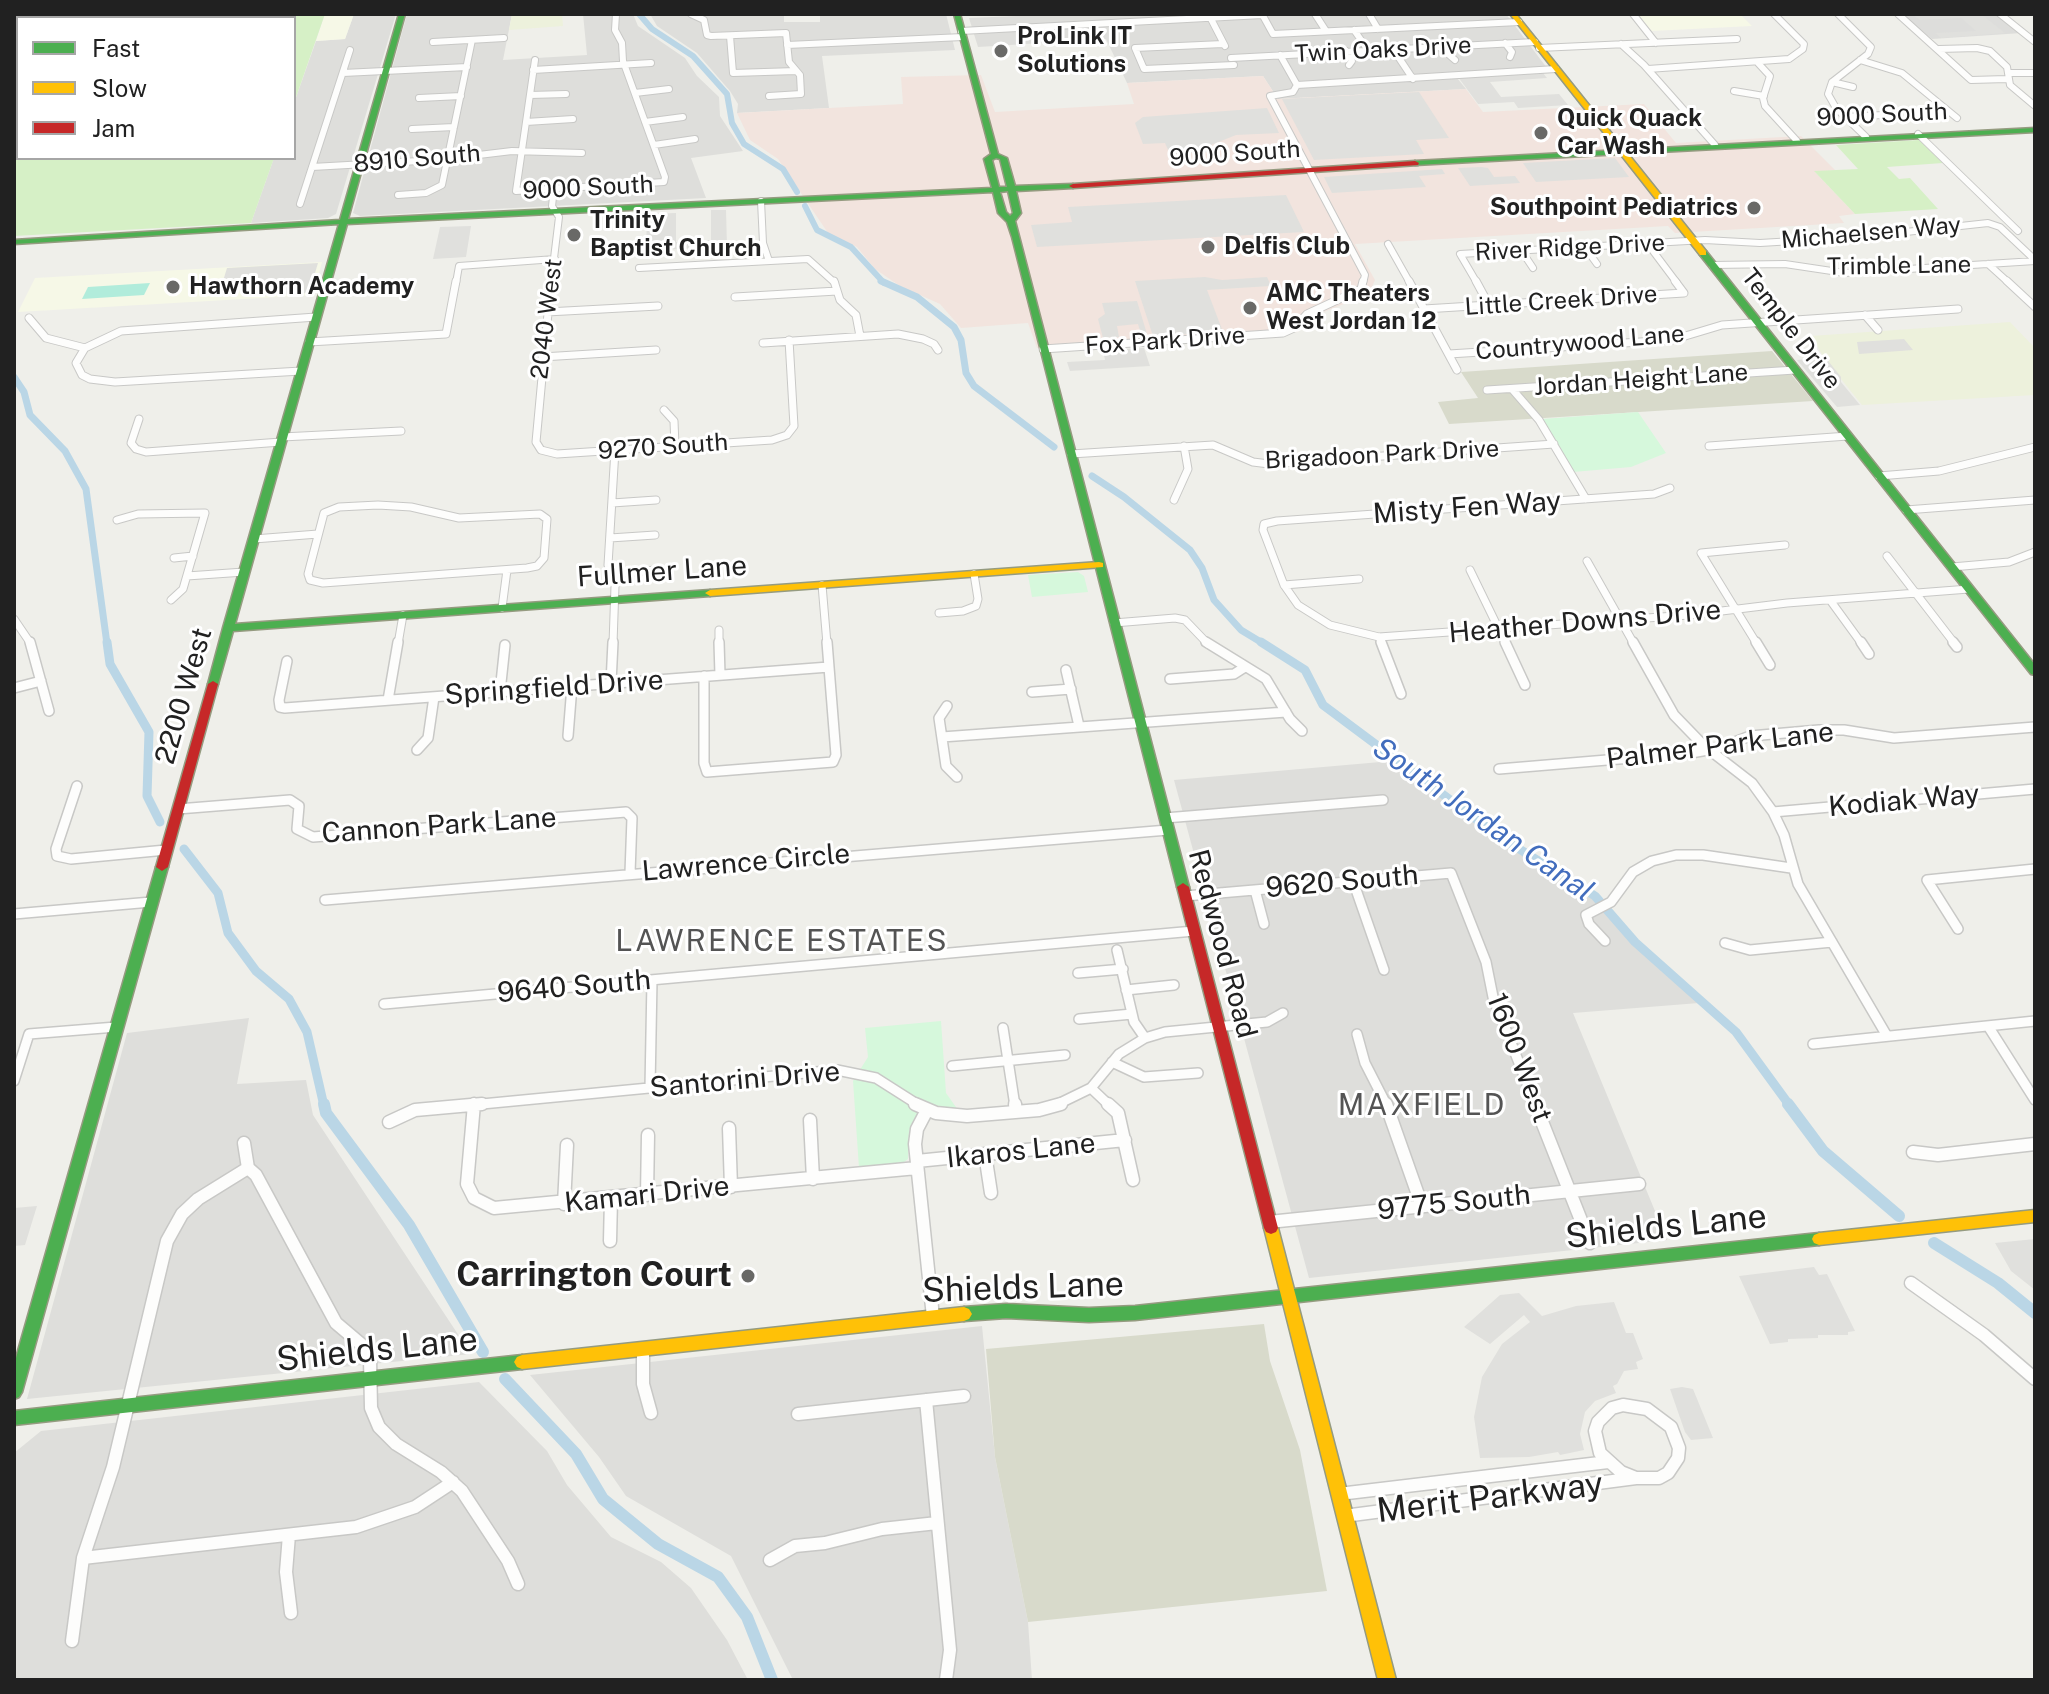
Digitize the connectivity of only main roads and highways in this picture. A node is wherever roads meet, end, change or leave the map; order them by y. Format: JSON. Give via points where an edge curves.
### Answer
{"nodes":[{"id":1,"x":224,"y":14,"type":"edge"},
{"id":2,"x":402,"y":14,"type":"edge"},
{"id":3,"x":957,"y":14,"type":"edge"},
{"id":4,"x":193,"y":15,"type":"edge"},
{"id":5,"x":171,"y":16,"type":"edge"},
{"id":6,"x":1516,"y":18,"type":"edge"},
{"id":7,"x":2035,"y":130,"type":"edge"},
{"id":8,"x":1622,"y":151,"type":"junction"},
{"id":9,"x":995,"y":155,"type":"junction"},
{"id":10,"x":1012,"y":190,"type":"junction"},
{"id":11,"x":997,"y":191,"type":"junction"},
{"id":12,"x":1011,"y":221,"type":"junction"},
{"id":13,"x":343,"y":223,"type":"junction"},
{"id":14,"x":14,"y":242,"type":"edge"},
{"id":15,"x":1099,"y":565,"type":"junction"},
{"id":16,"x":228,"y":628,"type":"junction"},
{"id":17,"x":2035,"y":672,"type":"edge"},
{"id":18,"x":2035,"y":1216,"type":"edge"},
{"id":19,"x":1289,"y":1297,"type":"junction"},
{"id":20,"x":14,"y":1392,"type":"edge"},
{"id":21,"x":14,"y":1418,"type":"edge"},
{"id":22,"x":1387,"y":1680,"type":"edge"}],
"edges":[{"from":1,"to":4,"type":"main road"},
{"from":2,"to":13,"type":"main road","name":"2200 West"},
{"from":3,"to":9,"type":"main road","name":"Redwood Road"},
{"from":4,"to":5,"type":"main road"},
{"from":6,"to":8,"type":"main road","name":"Temple Drive"},
{"from":7,"to":8,"type":"main road","name":"9000 South"},
{"from":8,"to":10,"type":"main road","name":"9000 South"},
{"from":8,"to":17,"type":"main road","name":"Temple Drive"},
{"from":9,"to":10,"type":"main road","name":"Redwood Road","via":[[1003,158]]},
{"from":9,"to":11,"type":"main road","name":"Redwood Road","via":[[988,159]]},
{"from":10,"to":11,"type":"main road","name":"9000 South"},
{"from":10,"to":12,"type":"main road","name":"Redwood Road","via":[[1017,213]]},
{"from":11,"to":12,"type":"main road","name":"Redwood Road","via":[[1002,213]]},
{"from":11,"to":13,"type":"main road","name":"9000 South"},
{"from":12,"to":15,"type":"main road","name":"Redwood Road"},
{"from":13,"to":14,"type":"main road","name":"9000 South"},
{"from":13,"to":16,"type":"main road","name":"2200 West"},
{"from":15,"to":16,"type":"main road","name":"Fullmer Lane"},
{"from":15,"to":19,"type":"main road","name":"Redwood Road"},
{"from":16,"to":20,"type":"main road","name":"2200 West"},
{"from":18,"to":19,"type":"main road","name":"Shields Lane"},
{"from":19,"to":21,"type":"main road","name":"Shields Lane","via":[[1120,1314],[1022,1311],[933,1317]]},
{"from":19,"to":22,"type":"main road","name":"Redwood Road"}]}
